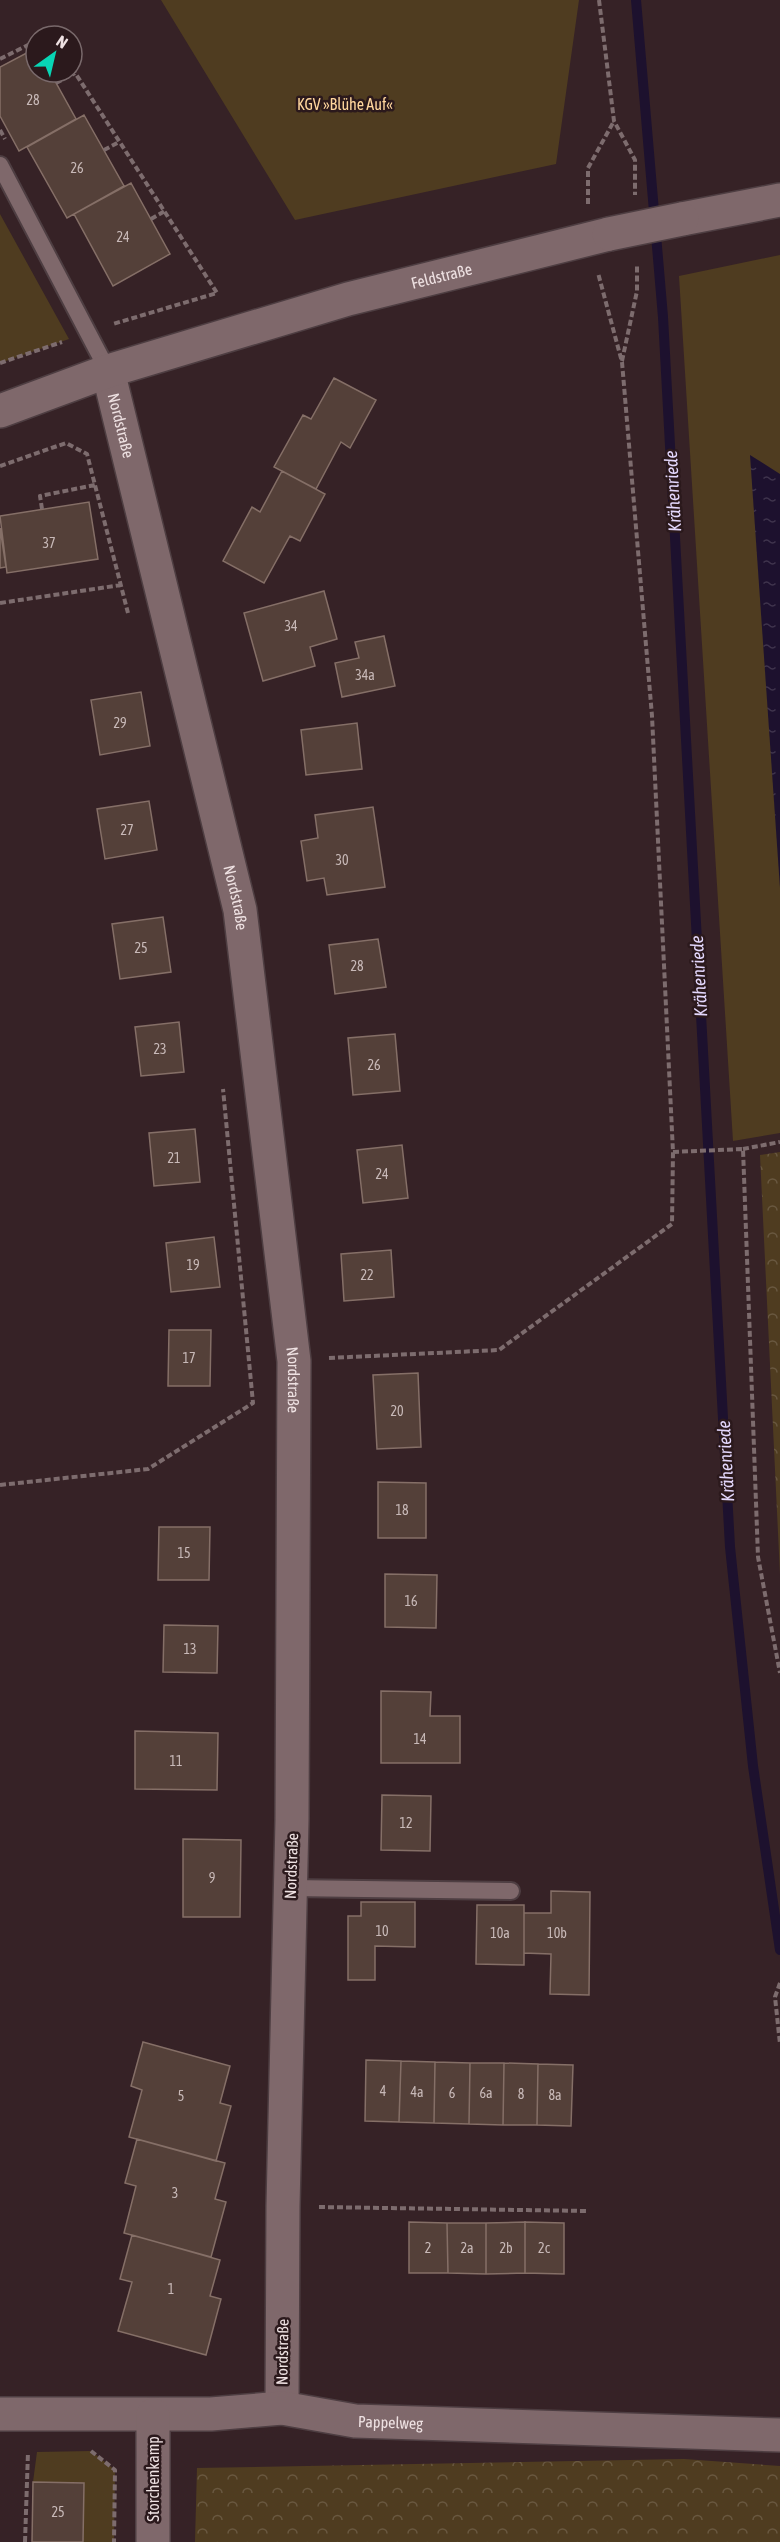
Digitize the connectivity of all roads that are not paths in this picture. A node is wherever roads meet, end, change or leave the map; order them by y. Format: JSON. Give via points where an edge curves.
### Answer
{"nodes":[{"id":1,"x":0,"y":165,"type":"edge"},
{"id":2,"x":780,"y":201,"type":"edge"},
{"id":3,"x":108,"y":371,"type":"junction"},
{"id":4,"x":0,"y":411,"type":"edge"},
{"id":5,"x":290,"y":1888,"type":"junction"},
{"id":6,"x":511,"y":1891,"type":"dead end"},
{"id":7,"x":282,"y":2408,"type":"junction"},
{"id":8,"x":0,"y":2415,"type":"edge"},
{"id":9,"x":153,"y":2415,"type":"junction"},
{"id":10,"x":780,"y":2435,"type":"edge"},
{"id":11,"x":153,"y":2542,"type":"edge"}],
"edges":[{"from":1,"to":3,"type":"lane"},
{"from":2,"to":3,"type":"street","name":"Feldstraße","bridge":true,"via":[[599,237],[348,299]]},
{"from":3,"to":4,"type":"street","name":"Feldstraße"},
{"from":3,"to":5,"type":"street","name":"Nordstraße","via":[[240,910],[294,1361]]},
{"from":5,"to":6,"type":"lane"},
{"from":5,"to":7,"type":"street","name":"Nordstraße"},
{"from":7,"to":9,"type":"street","name":"Pappelweg"},
{"from":7,"to":10,"type":"street","name":"Pappelweg","via":[[355,2421]]},
{"from":8,"to":9,"type":"street","name":"Pappelweg"},
{"from":9,"to":11,"type":"street","name":"Storchenkamp"}]}
